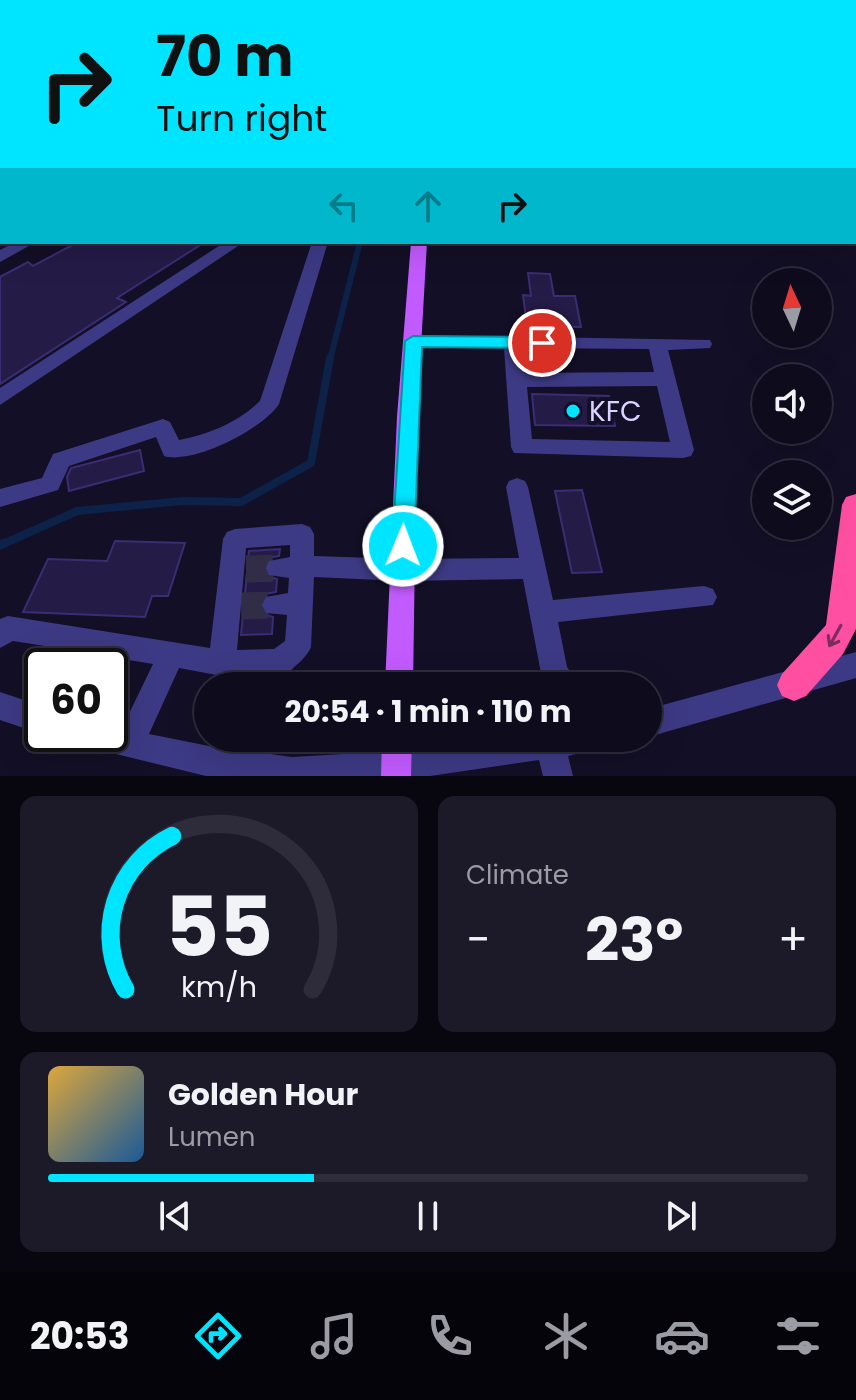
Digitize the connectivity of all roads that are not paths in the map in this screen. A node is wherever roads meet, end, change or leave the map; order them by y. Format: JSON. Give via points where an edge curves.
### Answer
{"nodes":[{"id":1,"x":24,"y":244,"type":"edge"},
{"id":2,"x":233,"y":244,"type":"edge"},
{"id":3,"x":319,"y":244,"type":"edge"},
{"id":4,"x":419,"y":244,"type":"edge"},
{"id":5,"x":0,"y":257,"type":"edge"},
{"id":6,"x":413,"y":341,"type":"junction"},
{"id":7,"x":513,"y":343,"type":"junction"},
{"id":8,"x":657,"y":344,"type":"junction"},
{"id":9,"x":703,"y":344,"type":"dead end"},
{"id":10,"x":666,"y":379,"type":"junction"},
{"id":11,"x":516,"y":380,"type":"junction"},
{"id":12,"x":0,"y":398,"type":"edge"},
{"id":13,"x":517,"y":487,"type":"dead end"},
{"id":14,"x":0,"y":498,"type":"edge"},
{"id":15,"x":856,"y":505,"type":"edge"},
{"id":16,"x":290,"y":567,"type":"junction"},
{"id":17,"x":534,"y":568,"type":"junction"},
{"id":18,"x":403,"y":570,"type":"junction"},
{"id":19,"x":704,"y":597,"type":"dead end"},
{"id":20,"x":543,"y":612,"type":"junction"},
{"id":21,"x":0,"y":636,"type":"edge"},
{"id":22,"x":76,"y":648,"type":"edge"},
{"id":23,"x":128,"y":654,"type":"edge"},
{"id":24,"x":172,"y":654,"type":"junction"},
{"id":25,"x":278,"y":661,"type":"junction"},
{"id":26,"x":222,"y":663,"type":"junction"},
{"id":27,"x":856,"y":665,"type":"edge"},
{"id":28,"x":272,"y":672,"type":"edge"},
{"id":29,"x":399,"y":672,"type":"edge"},
{"id":30,"x":555,"y":672,"type":"edge"},
{"id":31,"x":794,"y":685,"type":"junction"},
{"id":32,"x":0,"y":706,"type":"edge"},
{"id":33,"x":24,"y":714,"type":"edge"},
{"id":34,"x":662,"y":719,"type":"edge"},
{"id":35,"x":129,"y":745,"type":"joint"},
{"id":36,"x":479,"y":752,"type":"edge"},
{"id":37,"x":553,"y":752,"type":"edge"},
{"id":38,"x":229,"y":759,"type":"edge"},
{"id":39,"x":396,"y":760,"type":"edge"},
{"id":40,"x":558,"y":776,"type":"edge"}],
"edges":[{"from":1,"to":5,"type":"street"},
{"from":2,"to":12,"type":"street"},
{"from":3,"to":14,"type":"street","via":[[269,404],[253,423],[172,450],[163,427],[61,460],[50,484]]},
{"from":4,"to":6,"type":"main road"},
{"from":6,"to":7,"type":"street"},
{"from":6,"to":18,"type":"main road"},
{"from":7,"to":8,"type":"street"},
{"from":7,"to":11,"type":"street"},
{"from":8,"to":9,"type":"street"},
{"from":8,"to":10,"type":"street"},
{"from":10,"to":11,"type":"street"},
{"from":10,"to":11,"type":"street","via":[[683,450],[522,447]]},
{"from":13,"to":17,"type":"street"},
{"from":15,"to":31,"type":"highway","one_way":true,"via":[[841,627]]},
{"from":16,"to":18,"type":"street"},
{"from":16,"to":25,"type":"street","via":[[288,604],[298,647]]},
{"from":16,"to":26,"type":"street","via":[[302,534],[235,539],[239,570]]},
{"from":17,"to":18,"type":"street"},
{"from":17,"to":20,"type":"street"},
{"from":18,"to":29,"type":"main road"},
{"from":19,"to":20,"type":"street"},
{"from":20,"to":30,"type":"street"},
{"from":21,"to":22,"type":"street","via":[[8,628]]},
{"from":23,"to":24,"type":"street"},
{"from":24,"to":26,"type":"street"},
{"from":24,"to":35,"type":"street"},
{"from":25,"to":26,"type":"street"},
{"from":25,"to":28,"type":"street"},
{"from":27,"to":31,"type":"street"},
{"from":31,"to":34,"type":"street"},
{"from":32,"to":33,"type":"street"},
{"from":35,"to":38,"type":"street"},
{"from":36,"to":39,"type":"street"},
{"from":37,"to":40,"type":"street"},
{"from":38,"to":39,"type":"street","via":[[292,772]]}]}
